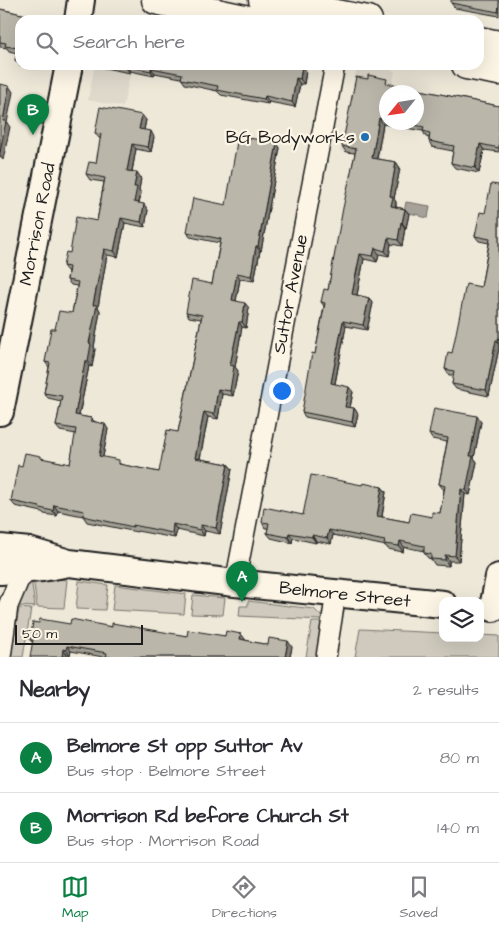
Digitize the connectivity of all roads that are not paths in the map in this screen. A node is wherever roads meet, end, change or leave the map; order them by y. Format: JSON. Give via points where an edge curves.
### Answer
{"nodes":[{"id":1,"x":82,"y":0,"type":"edge"},
{"id":2,"x":156,"y":0,"type":"edge"},
{"id":3,"x":263,"y":0,"type":"edge"},
{"id":4,"x":296,"y":3,"type":"edge"},
{"id":5,"x":79,"y":15,"type":"edge"},
{"id":6,"x":226,"y":15,"type":"edge"},
{"id":7,"x":347,"y":15,"type":"edge"},
{"id":8,"x":484,"y":42,"type":"edge"},
{"id":9,"x":499,"y":45,"type":"edge"},
{"id":10,"x":484,"y":68,"type":"edge"},
{"id":11,"x":68,"y":70,"type":"edge"},
{"id":12,"x":334,"y":70,"type":"edge"},
{"id":13,"x":499,"y":71,"type":"edge"},
{"id":14,"x":0,"y":412,"type":"edge"},
{"id":15,"x":0,"y":548,"type":"edge"},
{"id":16,"x":69,"y":563,"type":"junction"},
{"id":17,"x":11,"y":572,"type":"edge"},
{"id":18,"x":499,"y":577,"type":"edge"},
{"id":19,"x":235,"y":583,"type":"junction"},
{"id":20,"x":336,"y":593,"type":"junction"},
{"id":21,"x":439,"y":604,"type":"edge"},
{"id":22,"x":8,"y":606,"type":"junction"},
{"id":23,"x":491,"y":608,"type":"edge"},
{"id":24,"x":1,"y":657,"type":"edge"},
{"id":25,"x":326,"y":657,"type":"edge"}],
"edges":[{"from":1,"to":5,"type":"street"},
{"from":2,"to":6,"type":"highway"},
{"from":3,"to":4,"type":"highway"},
{"from":4,"to":7,"type":"highway"},
{"from":8,"to":9,"type":"highway"},
{"from":10,"to":13,"type":"highway"},
{"from":11,"to":14,"type":"street","name":"Morrison Road"},
{"from":12,"to":19,"type":"street","name":"Suttor Avenue"},
{"from":15,"to":16,"type":"street","name":"Belmore Street","via":[[29,551]]},
{"from":16,"to":17,"type":"street","name":"Belmore Street"},
{"from":16,"to":19,"type":"street","name":"Belmore Street"},
{"from":17,"to":22,"type":"street","via":[[5,583]]},
{"from":17,"to":22,"type":"street","via":[[19,580]]},
{"from":18,"to":23,"type":"street"},
{"from":19,"to":20,"type":"street","name":"Belmore Street"},
{"from":20,"to":21,"type":"street","name":"Belmore Street"},
{"from":20,"to":25,"type":"street"},
{"from":22,"to":24,"type":"street"}]}
